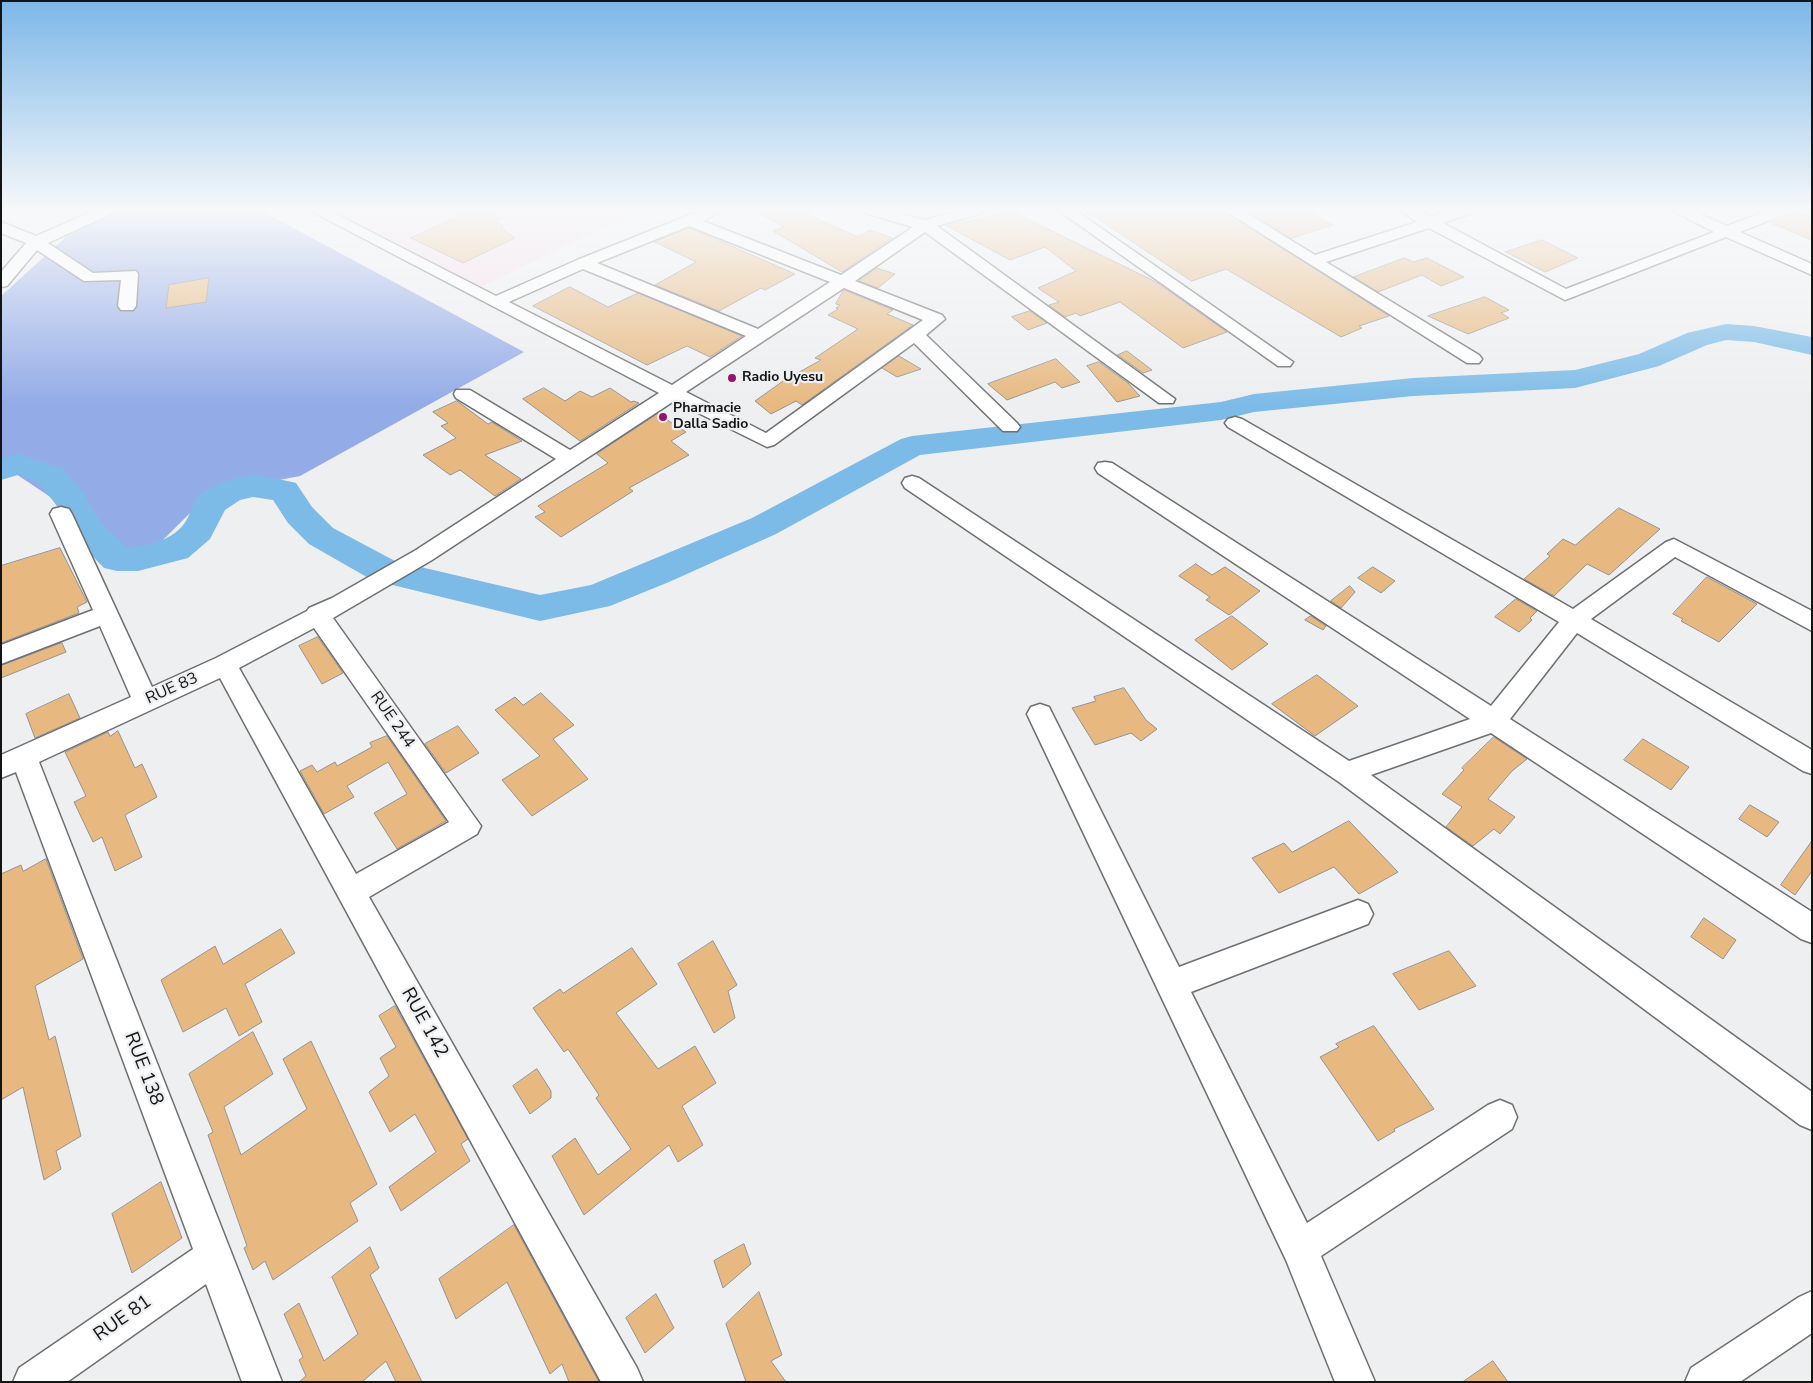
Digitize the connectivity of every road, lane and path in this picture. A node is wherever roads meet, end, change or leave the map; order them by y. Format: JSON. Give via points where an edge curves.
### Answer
{"nodes":[{"id":1,"x":85,"y":275,"type":"edge"},
{"id":2,"x":125,"y":275,"type":"edge"},
{"id":3,"x":130,"y":275,"type":"edge"},
{"id":4,"x":442,"y":275,"type":"edge"},
{"id":5,"x":557,"y":275,"type":"edge"},
{"id":6,"x":610,"y":275,"type":"edge"},
{"id":7,"x":824,"y":275,"type":"edge"},
{"id":8,"x":854,"y":275,"type":"edge"},
{"id":9,"x":1001,"y":275,"type":"edge"},
{"id":10,"x":1158,"y":275,"type":"edge"},
{"id":11,"x":1335,"y":275,"type":"edge"},
{"id":12,"x":1527,"y":275,"type":"edge"},
{"id":13,"x":1618,"y":275,"type":"edge"},
{"id":14,"x":843,"y":282,"type":"junction"},
{"id":15,"x":496,"y":302,"type":"junction"},
{"id":16,"x":127,"y":306,"type":"dead end"},
{"id":17,"x":915,"y":334,"type":"junction"},
{"id":18,"x":761,"y":336,"type":"junction"},
{"id":19,"x":1473,"y":359,"type":"dead end"},
{"id":20,"x":1284,"y":362,"type":"dead end"},
{"id":21,"x":674,"y":393,"type":"junction"},
{"id":22,"x":463,"y":394,"type":"dead end"},
{"id":23,"x":1166,"y":400,"type":"dead end"},
{"id":24,"x":1235,"y":423,"type":"dead end"},
{"id":25,"x":1010,"y":428,"type":"dead end"},
{"id":26,"x":571,"y":460,"type":"junction"},
{"id":27,"x":1105,"y":468,"type":"dead end"},
{"id":28,"x":912,"y":483,"type":"dead end"},
{"id":29,"x":61,"y":514,"type":"dead end"},
{"id":30,"x":106,"y":614,"type":"junction"},
{"id":31,"x":317,"y":614,"type":"junction"},
{"id":32,"x":1574,"y":620,"type":"junction"},
{"id":33,"x":1812,"y":622,"type":"edge"},
{"id":34,"x":1,"y":655,"type":"edge"},
{"id":35,"x":225,"y":665,"type":"junction"},
{"id":36,"x":146,"y":701,"type":"junction"},
{"id":37,"x":1040,"y":714,"type":"dead end"},
{"id":38,"x":1493,"y":722,"type":"junction"},
{"id":39,"x":13,"y":762,"type":"edge"},
{"id":40,"x":1812,"y":763,"type":"edge"},
{"id":41,"x":1346,"y":773,"type":"junction"},
{"id":42,"x":351,"y":892,"type":"junction"},
{"id":43,"x":1358,"y":914,"type":"dead end"},
{"id":44,"x":1812,"y":929,"type":"edge"},
{"id":45,"x":1172,"y":985,"type":"junction"},
{"id":46,"x":1812,"y":1113,"type":"edge"},
{"id":47,"x":1500,"y":1117,"type":"dead end"},
{"id":48,"x":1300,"y":1249,"type":"junction"},
{"id":49,"x":214,"y":1257,"type":"junction"},
{"id":50,"x":1812,"y":1310,"type":"edge"},
{"id":51,"x":33,"y":1382,"type":"edge"},
{"id":52,"x":262,"y":1382,"type":"edge"},
{"id":53,"x":623,"y":1382,"type":"edge"},
{"id":54,"x":1355,"y":1382,"type":"edge"},
{"id":55,"x":1705,"y":1382,"type":"edge"}],
"edges":[{"from":1,"to":2,"type":"street","via":[[90,278]]},
{"from":3,"to":16,"type":"street"},
{"from":4,"to":15,"type":"street"},
{"from":5,"to":15,"type":"street"},
{"from":6,"to":18,"type":"street"},
{"from":7,"to":14,"type":"street"},
{"from":8,"to":14,"type":"street","name":"RUE 83"},
{"from":9,"to":23,"type":"street"},
{"from":10,"to":20,"type":"street"},
{"from":11,"to":19,"type":"street"},
{"from":12,"to":13,"type":"street","via":[[1565,295]]},
{"from":14,"to":17,"type":"street","via":[[936,319]]},
{"from":14,"to":18,"type":"street","name":"RUE 83"},
{"from":15,"to":21,"type":"street"},
{"from":17,"to":21,"type":"street","via":[[767,441]]},
{"from":17,"to":25,"type":"street"},
{"from":18,"to":21,"type":"street","name":"RUE 83"},
{"from":21,"to":26,"type":"street","name":"RUE 83"},
{"from":22,"to":26,"type":"street"},
{"from":24,"to":32,"type":"street"},
{"from":26,"to":31,"type":"street","name":"RUE 83","via":[[424,555]]},
{"from":27,"to":38,"type":"street"},
{"from":28,"to":41,"type":"street"},
{"from":29,"to":30,"type":"street"},
{"from":30,"to":34,"type":"street"},
{"from":30,"to":36,"type":"street"},
{"from":31,"to":35,"type":"street","name":"RUE 83"},
{"from":31,"to":42,"type":"street","name":"RUE 244","via":[[467,826]]},
{"from":32,"to":33,"type":"street","via":[[1674,547]]},
{"from":32,"to":38,"type":"street"},
{"from":32,"to":40,"type":"street"},
{"from":35,"to":36,"type":"street","name":"RUE 83"},
{"from":35,"to":42,"type":"street","name":"RUE 142"},
{"from":36,"to":39,"type":"street","name":"RUE 83"},
{"from":37,"to":45,"type":"street"},
{"from":38,"to":41,"type":"street"},
{"from":38,"to":44,"type":"street"},
{"from":39,"to":49,"type":"street","name":"RUE 138"},
{"from":41,"to":46,"type":"street"},
{"from":42,"to":53,"type":"street","name":"RUE 142"},
{"from":43,"to":45,"type":"street"},
{"from":45,"to":48,"type":"street"},
{"from":47,"to":48,"type":"street"},
{"from":48,"to":54,"type":"street"},
{"from":49,"to":51,"type":"street","name":"RUE 81"},
{"from":49,"to":52,"type":"street","name":"RUE 138"},
{"from":50,"to":55,"type":"street"}]}
